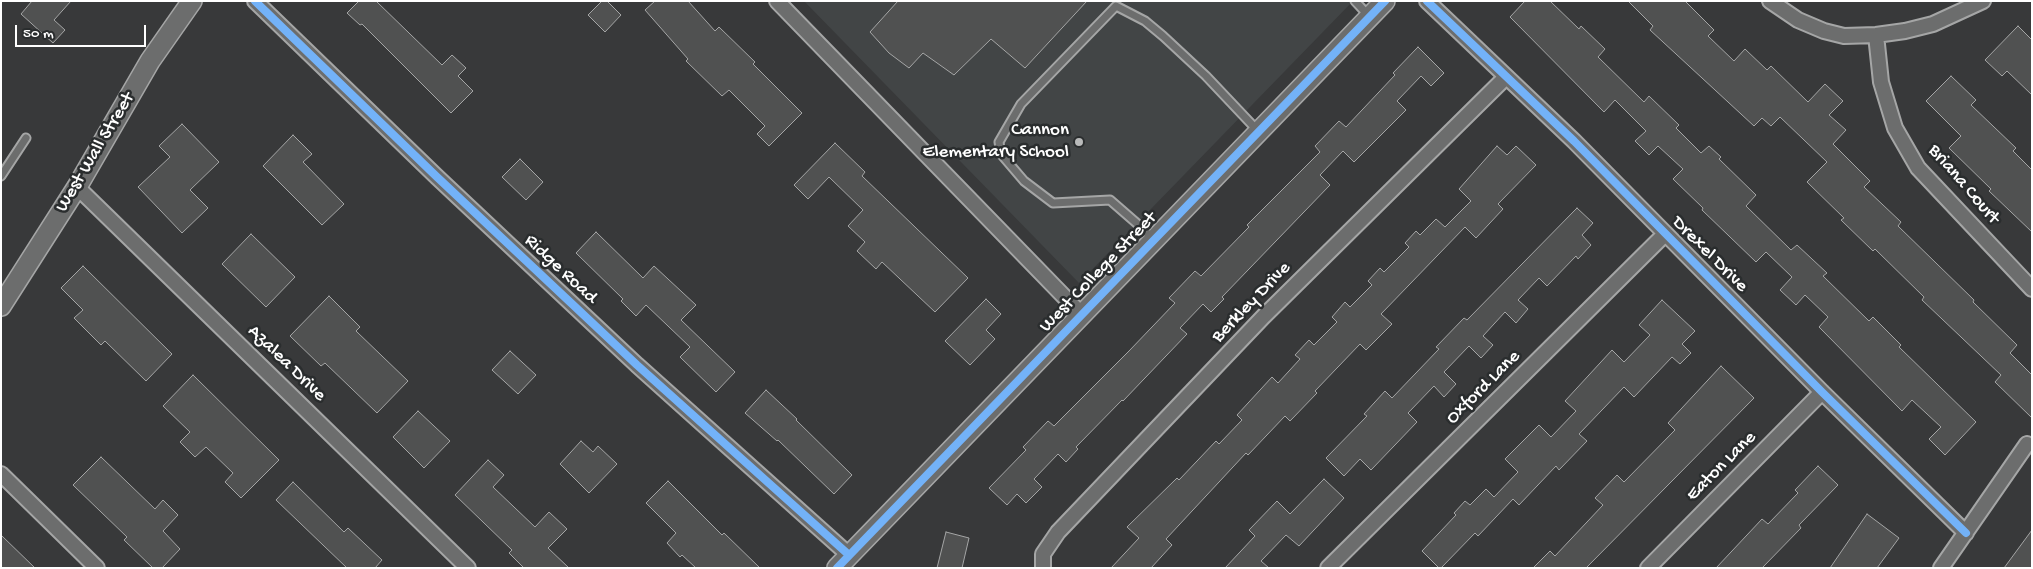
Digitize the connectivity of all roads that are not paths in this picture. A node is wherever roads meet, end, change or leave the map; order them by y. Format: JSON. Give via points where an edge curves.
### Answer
{"nodes":[{"id":1,"x":192,"y":1,"type":"edge"},
{"id":2,"x":254,"y":1,"type":"edge"},
{"id":3,"x":777,"y":1,"type":"edge"},
{"id":4,"x":1356,"y":1,"type":"edge"},
{"id":5,"x":1385,"y":1,"type":"edge"},
{"id":6,"x":1427,"y":1,"type":"edge"},
{"id":7,"x":1770,"y":1,"type":"edge"},
{"id":8,"x":1983,"y":1,"type":"edge"},
{"id":9,"x":1370,"y":17,"type":"junction"},
{"id":10,"x":1876,"y":35,"type":"junction"},
{"id":11,"x":1506,"y":77,"type":"junction"},
{"id":12,"x":1259,"y":132,"type":"junction"},
{"id":13,"x":26,"y":138,"type":"dead end"},
{"id":14,"x":1,"y":176,"type":"edge"},
{"id":15,"x":77,"y":187,"type":"junction"},
{"id":16,"x":1665,"y":234,"type":"junction"},
{"id":17,"x":1154,"y":240,"type":"junction"},
{"id":18,"x":2032,"y":289,"type":"edge"},
{"id":19,"x":1,"y":306,"type":"edge"},
{"id":20,"x":1082,"y":315,"type":"junction"},
{"id":21,"x":1822,"y":392,"type":"junction"},
{"id":22,"x":2027,"y":444,"type":"dead end"},
{"id":23,"x":1,"y":474,"type":"edge"},
{"id":24,"x":1966,"y":533,"type":"junction"},
{"id":25,"x":843,"y":562,"type":"edge"},
{"id":26,"x":96,"y":568,"type":"edge"},
{"id":27,"x":468,"y":568,"type":"edge"},
{"id":28,"x":1043,"y":568,"type":"edge"},
{"id":29,"x":1328,"y":568,"type":"edge"},
{"id":30,"x":1648,"y":568,"type":"edge"},
{"id":31,"x":1941,"y":568,"type":"edge"}],
"edges":[{"from":1,"to":15,"type":"street","name":"West Wall Street","via":[[150,61]]},
{"from":2,"to":25,"type":"street","name":"Ridge Road"},
{"from":3,"to":20,"type":"street"},
{"from":4,"to":9,"type":"lane"},
{"from":5,"to":9,"type":"street","name":"West College Street"},
{"from":6,"to":11,"type":"street","name":"Drexel Drive"},
{"from":7,"to":10,"type":"street","via":[[1798,20],[1824,31],[1844,36]]},
{"from":8,"to":10,"type":"street","via":[[1932,24]]},
{"from":9,"to":12,"type":"street","name":"West College Street"},
{"from":10,"to":18,"type":"street","name":"Briana Court","via":[[1881,82],[1896,128],[1918,168]]},
{"from":11,"to":16,"type":"street","name":"Drexel Drive"},
{"from":11,"to":28,"type":"street","name":"Berkley Drive","via":[[1264,316],[1058,532],[1043,554]]},
{"from":12,"to":17,"type":"street","name":"West College Street"},
{"from":12,"to":17,"type":"lane","via":[[1163,36],[1145,21],[1116,6],[1021,104],[999,142],[1001,154],[1024,181],[1053,203],[1110,200]]},
{"from":13,"to":14,"type":"lane"},
{"from":15,"to":19,"type":"street","name":"West Wall Street"},
{"from":15,"to":27,"type":"street","name":"Azalea Drive"},
{"from":16,"to":21,"type":"street","name":"Drexel Drive"},
{"from":16,"to":29,"type":"street","name":"Oxford Lane"},
{"from":17,"to":20,"type":"street","name":"West College Street"},
{"from":20,"to":25,"type":"street","name":"West College Street"},
{"from":21,"to":24,"type":"street","name":"Drexel Drive"},
{"from":21,"to":30,"type":"street","name":"Eaton Lane"},
{"from":22,"to":24,"type":"street"},
{"from":23,"to":26,"type":"street"},
{"from":24,"to":31,"type":"street"}]}
